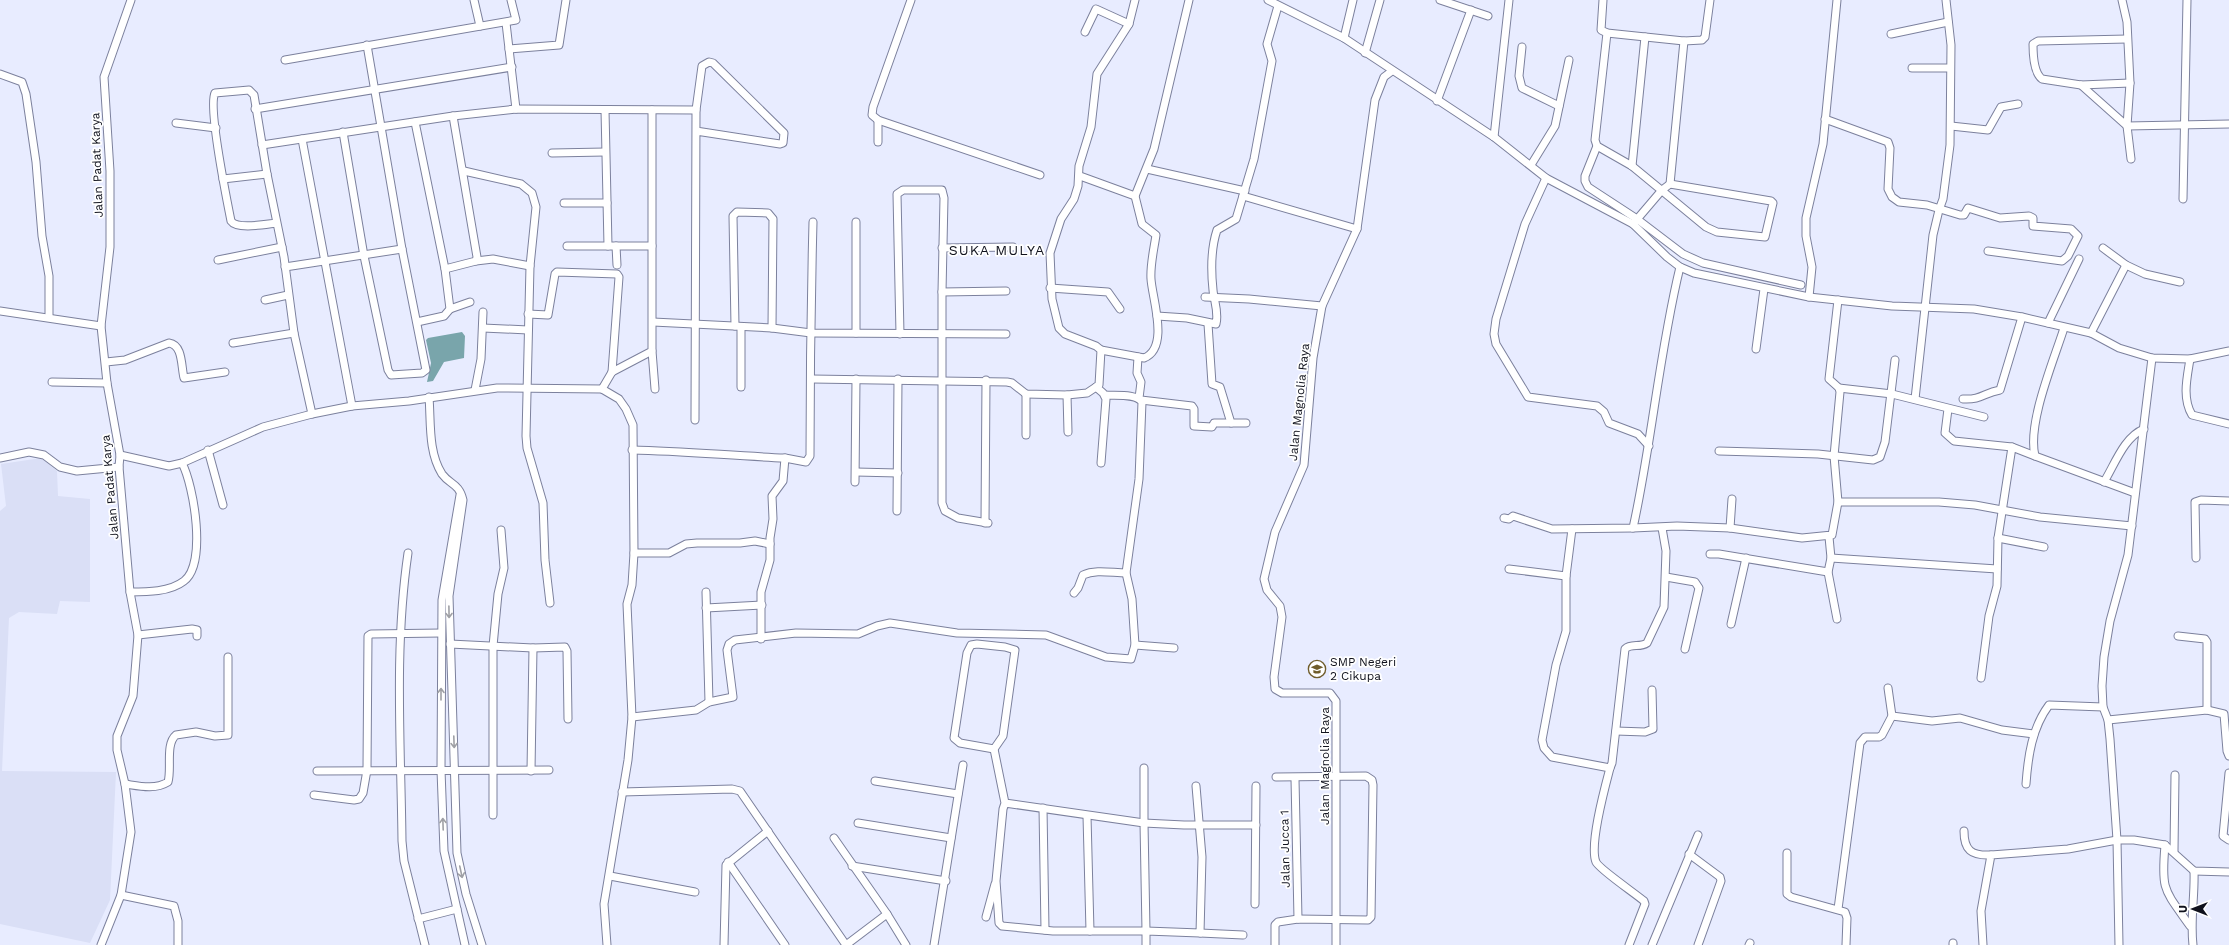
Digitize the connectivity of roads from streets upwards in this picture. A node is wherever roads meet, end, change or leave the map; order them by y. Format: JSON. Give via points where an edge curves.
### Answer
{"nodes":[{"id":1,"x":131,"y":0,"type":"edge"},
{"id":2,"x":474,"y":0,"type":"edge"},
{"id":3,"x":511,"y":0,"type":"edge"},
{"id":4,"x":566,"y":0,"type":"edge"},
{"id":5,"x":911,"y":0,"type":"edge"},
{"id":6,"x":1135,"y":0,"type":"edge"},
{"id":7,"x":1189,"y":0,"type":"edge"},
{"id":8,"x":1268,"y":0,"type":"edge"},
{"id":9,"x":1354,"y":0,"type":"edge"},
{"id":10,"x":1380,"y":0,"type":"edge"},
{"id":11,"x":1440,"y":0,"type":"edge"},
{"id":12,"x":1509,"y":0,"type":"edge"},
{"id":13,"x":1603,"y":0,"type":"edge"},
{"id":14,"x":1710,"y":0,"type":"edge"},
{"id":15,"x":1837,"y":0,"type":"edge"},
{"id":16,"x":1946,"y":0,"type":"edge"},
{"id":17,"x":2122,"y":0,"type":"edge"},
{"id":18,"x":2187,"y":0,"type":"edge"},
{"id":19,"x":1278,"y":6,"type":"junction"},
{"id":20,"x":1471,"y":10,"type":"junction"},
{"id":21,"x":1488,"y":16,"type":"dead end"},
{"id":22,"x":1948,"y":22,"type":"junction"},
{"id":23,"x":506,"y":23,"type":"junction"},
{"id":24,"x":1129,"y":24,"type":"junction"},
{"id":25,"x":480,"y":26,"type":"junction"},
{"id":26,"x":1084,"y":32,"type":"dead end"},
{"id":27,"x":1606,"y":33,"type":"junction"},
{"id":28,"x":1891,"y":34,"type":"dead end"},
{"id":29,"x":1645,"y":37,"type":"junction"},
{"id":30,"x":1344,"y":38,"type":"junction"},
{"id":31,"x":2127,"y":39,"type":"junction"},
{"id":32,"x":1684,"y":41,"type":"junction"},
{"id":33,"x":367,"y":45,"type":"junction"},
{"id":34,"x":1522,"y":47,"type":"dead end"},
{"id":35,"x":509,"y":49,"type":"junction"},
{"id":36,"x":1365,"y":53,"type":"junction"},
{"id":37,"x":285,"y":60,"type":"dead end"},
{"id":38,"x":1568,"y":60,"type":"dead end"},
{"id":39,"x":512,"y":67,"type":"junction"},
{"id":40,"x":1912,"y":68,"type":"dead end"},
{"id":41,"x":1950,"y":68,"type":"junction"},
{"id":42,"x":1392,"y":71,"type":"junction"},
{"id":43,"x":0,"y":74,"type":"edge"},
{"id":44,"x":2130,"y":83,"type":"junction"},
{"id":45,"x":2081,"y":85,"type":"junction"},
{"id":46,"x":375,"y":89,"type":"junction"},
{"id":47,"x":1437,"y":101,"type":"junction"},
{"id":48,"x":2018,"y":104,"type":"dead end"},
{"id":49,"x":1559,"y":106,"type":"junction"},
{"id":50,"x":256,"y":109,"type":"junction"},
{"id":51,"x":516,"y":109,"type":"junction"},
{"id":52,"x":605,"y":110,"type":"junction"},
{"id":53,"x":652,"y":110,"type":"junction"},
{"id":54,"x":696,"y":110,"type":"junction"},
{"id":55,"x":453,"y":116,"type":"junction"},
{"id":56,"x":1825,"y":119,"type":"junction"},
{"id":57,"x":878,"y":120,"type":"junction"},
{"id":58,"x":415,"y":122,"type":"junction"},
{"id":59,"x":176,"y":123,"type":"dead end"},
{"id":60,"x":2185,"y":124,"type":"junction"},
{"id":61,"x":2229,"y":124,"type":"edge"},
{"id":62,"x":380,"y":126,"type":"junction"},
{"id":63,"x":1951,"y":126,"type":"junction"},
{"id":64,"x":2127,"y":126,"type":"junction"},
{"id":65,"x":216,"y":128,"type":"junction"},
{"id":66,"x":696,"y":131,"type":"junction"},
{"id":67,"x":343,"y":132,"type":"junction"},
{"id":68,"x":1494,"y":137,"type":"junction"},
{"id":69,"x":302,"y":139,"type":"junction"},
{"id":70,"x":878,"y":142,"type":"dead end"},
{"id":71,"x":262,"y":146,"type":"junction"},
{"id":72,"x":1597,"y":146,"type":"junction"},
{"id":73,"x":605,"y":152,"type":"junction"},
{"id":74,"x":552,"y":153,"type":"dead end"},
{"id":75,"x":2131,"y":159,"type":"dead end"},
{"id":76,"x":1530,"y":165,"type":"junction"},
{"id":77,"x":1632,"y":166,"type":"junction"},
{"id":78,"x":1146,"y":169,"type":"junction"},
{"id":79,"x":464,"y":171,"type":"junction"},
{"id":80,"x":267,"y":174,"type":"junction"},
{"id":81,"x":1040,"y":175,"type":"dead end"},
{"id":82,"x":1080,"y":176,"type":"junction"},
{"id":83,"x":1546,"y":178,"type":"junction"},
{"id":84,"x":223,"y":179,"type":"junction"},
{"id":85,"x":1670,"y":184,"type":"junction"},
{"id":86,"x":1662,"y":190,"type":"junction"},
{"id":87,"x":1244,"y":193,"type":"junction"},
{"id":88,"x":1135,"y":196,"type":"junction"},
{"id":89,"x":2183,"y":199,"type":"dead end"},
{"id":90,"x":564,"y":203,"type":"dead end"},
{"id":91,"x":607,"y":203,"type":"junction"},
{"id":92,"x":1939,"y":210,"type":"junction"},
{"id":93,"x":1635,"y":221,"type":"junction"},
{"id":94,"x":813,"y":222,"type":"dead end"},
{"id":95,"x":856,"y":222,"type":"dead end"},
{"id":96,"x":277,"y":223,"type":"junction"},
{"id":97,"x":1357,"y":229,"type":"junction"},
{"id":98,"x":567,"y":246,"type":"dead end"},
{"id":99,"x":608,"y":246,"type":"junction"},
{"id":100,"x":616,"y":246,"type":"junction"},
{"id":101,"x":652,"y":246,"type":"junction"},
{"id":102,"x":282,"y":247,"type":"junction"},
{"id":103,"x":1013,"y":247,"type":"dead end"},
{"id":104,"x":402,"y":248,"type":"junction"},
{"id":105,"x":942,"y":248,"type":"junction"},
{"id":106,"x":2103,"y":248,"type":"dead end"},
{"id":107,"x":1988,"y":251,"type":"dead end"},
{"id":108,"x":364,"y":256,"type":"junction"},
{"id":109,"x":2079,"y":259,"type":"dead end"},
{"id":110,"x":218,"y":260,"type":"dead end"},
{"id":111,"x":326,"y":261,"type":"junction"},
{"id":112,"x":476,"y":261,"type":"junction"},
{"id":113,"x":617,"y":265,"type":"dead end"},
{"id":114,"x":2126,"y":265,"type":"junction"},
{"id":115,"x":530,"y":266,"type":"junction"},
{"id":116,"x":285,"y":267,"type":"junction"},
{"id":117,"x":1680,"y":267,"type":"junction"},
{"id":118,"x":445,"y":269,"type":"junction"},
{"id":119,"x":2180,"y":282,"type":"dead end"},
{"id":120,"x":1801,"y":285,"type":"dead end"},
{"id":121,"x":1050,"y":288,"type":"junction"},
{"id":122,"x":1764,"y":289,"type":"junction"},
{"id":123,"x":1006,"y":291,"type":"dead end"},
{"id":124,"x":942,"y":292,"type":"junction"},
{"id":125,"x":288,"y":296,"type":"junction"},
{"id":126,"x":1205,"y":297,"type":"dead end"},
{"id":127,"x":1809,"y":297,"type":"junction"},
{"id":128,"x":1215,"y":298,"type":"junction"},
{"id":129,"x":265,"y":300,"type":"dead end"},
{"id":130,"x":1838,"y":300,"type":"junction"},
{"id":131,"x":470,"y":302,"type":"dead end"},
{"id":132,"x":1322,"y":306,"type":"junction"},
{"id":133,"x":1927,"y":306,"type":"junction"},
{"id":134,"x":450,"y":309,"type":"junction"},
{"id":135,"x":1120,"y":309,"type":"dead end"},
{"id":136,"x":0,"y":311,"type":"edge"},
{"id":137,"x":483,"y":312,"type":"dead end"},
{"id":138,"x":528,"y":314,"type":"junction"},
{"id":139,"x":1157,"y":316,"type":"junction"},
{"id":140,"x":49,"y":317,"type":"junction"},
{"id":141,"x":2022,"y":317,"type":"junction"},
{"id":142,"x":417,"y":322,"type":"junction"},
{"id":143,"x":653,"y":322,"type":"junction"},
{"id":144,"x":697,"y":323,"type":"junction"},
{"id":145,"x":2048,"y":323,"type":"junction"},
{"id":146,"x":1208,"y":324,"type":"junction"},
{"id":147,"x":101,"y":326,"type":"junction"},
{"id":148,"x":738,"y":326,"type":"junction"},
{"id":149,"x":483,"y":328,"type":"junction"},
{"id":150,"x":772,"y":328,"type":"junction"},
{"id":151,"x":2064,"y":328,"type":"junction"},
{"id":152,"x":528,"y":330,"type":"junction"},
{"id":153,"x":294,"y":333,"type":"junction"},
{"id":154,"x":811,"y":333,"type":"junction"},
{"id":155,"x":856,"y":333,"type":"junction"},
{"id":156,"x":2091,"y":333,"type":"junction"},
{"id":157,"x":900,"y":334,"type":"junction"},
{"id":158,"x":1006,"y":334,"type":"dead end"},
{"id":159,"x":942,"y":335,"type":"junction"},
{"id":160,"x":233,"y":343,"type":"dead end"},
{"id":161,"x":1756,"y":349,"type":"dead end"},
{"id":162,"x":1101,"y":350,"type":"junction"},
{"id":163,"x":2229,"y":350,"type":"edge"},
{"id":164,"x":652,"y":351,"type":"junction"},
{"id":165,"x":1138,"y":357,"type":"junction"},
{"id":166,"x":2152,"y":358,"type":"junction"},
{"id":167,"x":2190,"y":359,"type":"junction"},
{"id":168,"x":1895,"y":360,"type":"dead end"},
{"id":169,"x":106,"y":362,"type":"junction"},
{"id":170,"x":225,"y":372,"type":"dead end"},
{"id":171,"x":612,"y":372,"type":"junction"},
{"id":172,"x":812,"y":379,"type":"junction"},
{"id":173,"x":856,"y":379,"type":"junction"},
{"id":174,"x":898,"y":379,"type":"junction"},
{"id":175,"x":943,"y":380,"type":"junction"},
{"id":176,"x":986,"y":380,"type":"junction"},
{"id":177,"x":52,"y":382,"type":"dead end"},
{"id":178,"x":107,"y":383,"type":"junction"},
{"id":179,"x":528,"y":387,"type":"junction"},
{"id":180,"x":741,"y":387,"type":"dead end"},
{"id":181,"x":1096,"y":387,"type":"junction"},
{"id":182,"x":1839,"y":388,"type":"junction"},
{"id":183,"x":655,"y":389,"type":"dead end"},
{"id":184,"x":475,"y":390,"type":"junction"},
{"id":185,"x":602,"y":390,"type":"junction"},
{"id":186,"x":1026,"y":394,"type":"junction"},
{"id":187,"x":1892,"y":394,"type":"junction"},
{"id":188,"x":1067,"y":395,"type":"junction"},
{"id":189,"x":1105,"y":395,"type":"junction"},
{"id":190,"x":429,"y":397,"type":"junction"},
{"id":191,"x":1140,"y":399,"type":"junction"},
{"id":192,"x":1963,"y":399,"type":"dead end"},
{"id":193,"x":1915,"y":400,"type":"junction"},
{"id":194,"x":352,"y":406,"type":"junction"},
{"id":195,"x":1948,"y":409,"type":"junction"},
{"id":196,"x":312,"y":414,"type":"junction"},
{"id":197,"x":1984,"y":417,"type":"dead end"},
{"id":198,"x":695,"y":420,"type":"dead end"},
{"id":199,"x":1231,"y":422,"type":"junction"},
{"id":200,"x":1246,"y":422,"type":"dead end"},
{"id":201,"x":2229,"y":424,"type":"edge"},
{"id":202,"x":2144,"y":429,"type":"junction"},
{"id":203,"x":1068,"y":432,"type":"dead end"},
{"id":204,"x":1026,"y":435,"type":"dead end"},
{"id":205,"x":1649,"y":446,"type":"junction"},
{"id":206,"x":2012,"y":447,"type":"junction"},
{"id":207,"x":208,"y":450,"type":"junction"},
{"id":208,"x":632,"y":450,"type":"junction"},
{"id":209,"x":1719,"y":451,"type":"dead end"},
{"id":210,"x":120,"y":455,"type":"junction"},
{"id":211,"x":1834,"y":456,"type":"junction"},
{"id":212,"x":2035,"y":456,"type":"junction"},
{"id":213,"x":0,"y":458,"type":"edge"},
{"id":214,"x":785,"y":458,"type":"junction"},
{"id":215,"x":182,"y":463,"type":"junction"},
{"id":216,"x":1101,"y":463,"type":"dead end"},
{"id":217,"x":119,"y":467,"type":"junction"},
{"id":218,"x":856,"y":472,"type":"junction"},
{"id":219,"x":898,"y":473,"type":"junction"},
{"id":220,"x":855,"y":482,"type":"dead end"},
{"id":221,"x":2104,"y":482,"type":"junction"},
{"id":222,"x":461,"y":490,"type":"junction"},
{"id":223,"x":2135,"y":493,"type":"junction"},
{"id":224,"x":1732,"y":499,"type":"dead end"},
{"id":225,"x":2229,"y":501,"type":"edge"},
{"id":226,"x":1838,"y":502,"type":"junction"},
{"id":227,"x":223,"y":505,"type":"dead end"},
{"id":228,"x":2003,"y":510,"type":"junction"},
{"id":229,"x":897,"y":511,"type":"dead end"},
{"id":230,"x":1504,"y":518,"type":"dead end"},
{"id":231,"x":2132,"y":526,"type":"junction"},
{"id":232,"x":1633,"y":528,"type":"junction"},
{"id":233,"x":1662,"y":528,"type":"junction"},
{"id":234,"x":1730,"y":528,"type":"junction"},
{"id":235,"x":1572,"y":529,"type":"junction"},
{"id":236,"x":501,"y":530,"type":"dead end"},
{"id":237,"x":1829,"y":537,"type":"junction"},
{"id":238,"x":1998,"y":538,"type":"junction"},
{"id":239,"x":770,"y":544,"type":"junction"},
{"id":240,"x":2044,"y":547,"type":"dead end"},
{"id":241,"x":408,"y":553,"type":"dead end"},
{"id":242,"x":634,"y":553,"type":"junction"},
{"id":243,"x":1710,"y":554,"type":"dead end"},
{"id":244,"x":1746,"y":558,"type":"junction"},
{"id":245,"x":1831,"y":558,"type":"junction"},
{"id":246,"x":2196,"y":558,"type":"dead end"},
{"id":247,"x":1509,"y":569,"type":"dead end"},
{"id":248,"x":1997,"y":569,"type":"junction"},
{"id":249,"x":1828,"y":572,"type":"junction"},
{"id":250,"x":1126,"y":573,"type":"junction"},
{"id":251,"x":1566,"y":576,"type":"junction"},
{"id":252,"x":1666,"y":577,"type":"junction"},
{"id":253,"x":130,"y":592,"type":"junction"},
{"id":254,"x":706,"y":592,"type":"dead end"},
{"id":255,"x":1074,"y":593,"type":"dead end"},
{"id":256,"x":550,"y":603,"type":"dead end"},
{"id":257,"x":762,"y":605,"type":"junction"},
{"id":258,"x":706,"y":608,"type":"junction"},
{"id":259,"x":1838,"y":620,"type":"dead end"},
{"id":260,"x":1731,"y":624,"type":"dead end"},
{"id":261,"x":401,"y":633,"type":"junction"},
{"id":262,"x":441,"y":633,"type":"junction"},
{"id":263,"x":138,"y":635,"type":"junction"},
{"id":264,"x":197,"y":636,"type":"dead end"},
{"id":265,"x":2178,"y":636,"type":"dead end"},
{"id":266,"x":761,"y":638,"type":"junction"},
{"id":267,"x":450,"y":644,"type":"junction"},
{"id":268,"x":1135,"y":645,"type":"junction"},
{"id":269,"x":493,"y":646,"type":"junction"},
{"id":270,"x":532,"y":648,"type":"junction"},
{"id":271,"x":1174,"y":648,"type":"dead end"},
{"id":272,"x":1685,"y":649,"type":"dead end"},
{"id":273,"x":228,"y":657,"type":"dead end"},
{"id":274,"x":1981,"y":678,"type":"dead end"},
{"id":275,"x":1888,"y":688,"type":"dead end"},
{"id":276,"x":1652,"y":690,"type":"dead end"},
{"id":277,"x":709,"y":702,"type":"junction"},
{"id":278,"x":2103,"y":707,"type":"junction"},
{"id":279,"x":2207,"y":710,"type":"junction"},
{"id":280,"x":2226,"y":714,"type":"edge"},
{"id":281,"x":1892,"y":716,"type":"junction"},
{"id":282,"x":632,"y":717,"type":"junction"},
{"id":283,"x":568,"y":718,"type":"dead end"},
{"id":284,"x":2108,"y":720,"type":"junction"},
{"id":285,"x":1616,"y":731,"type":"junction"},
{"id":286,"x":2034,"y":734,"type":"junction"},
{"id":287,"x":994,"y":749,"type":"junction"},
{"id":288,"x":2229,"y":756,"type":"edge"},
{"id":289,"x":963,"y":765,"type":"dead end"},
{"id":290,"x":1144,"y":768,"type":"dead end"},
{"id":291,"x":1610,"y":768,"type":"junction"},
{"id":292,"x":367,"y":770,"type":"junction"},
{"id":293,"x":402,"y":770,"type":"junction"},
{"id":294,"x":441,"y":770,"type":"junction"},
{"id":295,"x":493,"y":770,"type":"junction"},
{"id":296,"x":549,"y":770,"type":"dead end"},
{"id":297,"x":317,"y":771,"type":"dead end"},
{"id":298,"x":455,"y":771,"type":"junction"},
{"id":299,"x":531,"y":771,"type":"junction"},
{"id":300,"x":2229,"y":773,"type":"edge"},
{"id":301,"x":2175,"y":775,"type":"dead end"},
{"id":302,"x":1276,"y":777,"type":"dead end"},
{"id":303,"x":1336,"y":777,"type":"junction"},
{"id":304,"x":1294,"y":778,"type":"junction"},
{"id":305,"x":875,"y":781,"type":"dead end"},
{"id":306,"x":125,"y":784,"type":"junction"},
{"id":307,"x":2026,"y":784,"type":"dead end"},
{"id":308,"x":1196,"y":786,"type":"dead end"},
{"id":309,"x":1256,"y":786,"type":"dead end"},
{"id":310,"x":622,"y":792,"type":"junction"},
{"id":311,"x":958,"y":794,"type":"junction"},
{"id":312,"x":314,"y":795,"type":"dead end"},
{"id":313,"x":1005,"y":803,"type":"junction"},
{"id":314,"x":1043,"y":808,"type":"junction"},
{"id":315,"x":493,"y":815,"type":"dead end"},
{"id":316,"x":1087,"y":816,"type":"junction"},
{"id":317,"x":858,"y":823,"type":"dead end"},
{"id":318,"x":1144,"y":823,"type":"junction"},
{"id":319,"x":1200,"y":824,"type":"junction"},
{"id":320,"x":1256,"y":825,"type":"junction"},
{"id":321,"x":768,"y":830,"type":"junction"},
{"id":322,"x":1964,"y":830,"type":"dead end"},
{"id":323,"x":1698,"y":835,"type":"dead end"},
{"id":324,"x":834,"y":838,"type":"dead end"},
{"id":325,"x":952,"y":838,"type":"junction"},
{"id":326,"x":2117,"y":840,"type":"junction"},
{"id":327,"x":2229,"y":840,"type":"edge"},
{"id":328,"x":2165,"y":844,"type":"junction"},
{"id":329,"x":2174,"y":851,"type":"junction"},
{"id":330,"x":1787,"y":853,"type":"dead end"},
{"id":331,"x":1688,"y":854,"type":"junction"},
{"id":332,"x":1990,"y":855,"type":"junction"},
{"id":333,"x":728,"y":862,"type":"junction"},
{"id":334,"x":852,"y":866,"type":"junction"},
{"id":335,"x":2194,"y":871,"type":"junction"},
{"id":336,"x":2229,"y":872,"type":"edge"},
{"id":337,"x":610,"y":876,"type":"junction"},
{"id":338,"x":946,"y":881,"type":"junction"},
{"id":339,"x":996,"y":881,"type":"junction"},
{"id":340,"x":695,"y":892,"type":"dead end"},
{"id":341,"x":466,"y":894,"type":"junction"},
{"id":342,"x":122,"y":895,"type":"junction"},
{"id":343,"x":454,"y":896,"type":"junction"},
{"id":344,"x":1255,"y":904,"type":"dead end"},
{"id":345,"x":457,"y":909,"type":"junction"},
{"id":346,"x":1838,"y":909,"type":"junction"},
{"id":347,"x":887,"y":914,"type":"junction"},
{"id":348,"x":986,"y":917,"type":"dead end"},
{"id":349,"x":418,"y":919,"type":"junction"},
{"id":350,"x":1298,"y":919,"type":"junction"},
{"id":351,"x":1336,"y":920,"type":"junction"},
{"id":352,"x":2190,"y":926,"type":"junction"},
{"id":353,"x":1045,"y":930,"type":"junction"},
{"id":354,"x":1090,"y":931,"type":"junction"},
{"id":355,"x":1146,"y":931,"type":"junction"},
{"id":356,"x":1200,"y":933,"type":"junction"},
{"id":357,"x":1243,"y":935,"type":"dead end"},
{"id":358,"x":724,"y":941,"type":"edge"},
{"id":359,"x":101,"y":945,"type":"edge"},
{"id":360,"x":178,"y":945,"type":"edge"},
{"id":361,"x":425,"y":945,"type":"edge"},
{"id":362,"x":466,"y":945,"type":"edge"},
{"id":363,"x":482,"y":945,"type":"edge"},
{"id":364,"x":607,"y":945,"type":"edge"},
{"id":365,"x":729,"y":945,"type":"edge"},
{"id":366,"x":785,"y":945,"type":"edge"},
{"id":367,"x":846,"y":945,"type":"edge"},
{"id":368,"x":906,"y":945,"type":"edge"},
{"id":369,"x":934,"y":945,"type":"edge"},
{"id":370,"x":1146,"y":945,"type":"edge"},
{"id":371,"x":1275,"y":945,"type":"edge"},
{"id":372,"x":1336,"y":945,"type":"edge"},
{"id":373,"x":1629,"y":945,"type":"edge"},
{"id":374,"x":1652,"y":945,"type":"edge"},
{"id":375,"x":1698,"y":945,"type":"edge"},
{"id":376,"x":1846,"y":945,"type":"edge"},
{"id":377,"x":1982,"y":945,"type":"edge"},
{"id":378,"x":2119,"y":945,"type":"edge"},
{"id":379,"x":2193,"y":945,"type":"edge"}],
"edges":[{"from":1,"to":147,"type":"street","name":"Jalan Padat Karya","via":[[104,77],[110,171],[110,247]]},
{"from":2,"to":25,"type":"street"},
{"from":3,"to":23,"type":"street","via":[[516,20]]},
{"from":4,"to":35,"type":"street","via":[[559,45]]},
{"from":5,"to":57,"type":"street","via":[[872,107],[872,115]]},
{"from":6,"to":24,"type":"street"},
{"from":7,"to":78,"type":"street","via":[[1154,149]]},
{"from":8,"to":19,"type":"street"},
{"from":9,"to":30,"type":"street"},
{"from":10,"to":36,"type":"street"},
{"from":11,"to":20,"type":"street"},
{"from":12,"to":68,"type":"street"},
{"from":13,"to":27,"type":"street","via":[[1601,30]]},
{"from":14,"to":32,"type":"street","via":[[1704,39]]},
{"from":15,"to":56,"type":"street"},
{"from":16,"to":22,"type":"street"},
{"from":17,"to":31,"type":"street","via":[[2127,22]]},
{"from":18,"to":60,"type":"street"},
{"from":19,"to":30,"type":"street"},
{"from":19,"to":87,"type":"street","via":[[1267,44],[1272,61],[1254,158]]},
{"from":20,"to":21,"type":"street"},
{"from":20,"to":47,"type":"street"},
{"from":22,"to":28,"type":"street"},
{"from":22,"to":41,"type":"street"},
{"from":23,"to":25,"type":"street"},
{"from":23,"to":35,"type":"street"},
{"from":24,"to":26,"type":"street","via":[[1096,10]]},
{"from":24,"to":82,"type":"street","via":[[1097,74],[1091,127],[1079,166]]},
{"from":25,"to":33,"type":"street"},
{"from":27,"to":29,"type":"street"},
{"from":27,"to":72,"type":"street","via":[[1595,140]]},
{"from":29,"to":32,"type":"street"},
{"from":29,"to":77,"type":"street"},
{"from":30,"to":36,"type":"street"},
{"from":31,"to":44,"type":"street"},
{"from":31,"to":45,"type":"street","via":[[2035,43],[2033,49],[2038,77],[2047,81]]},
{"from":32,"to":85,"type":"street"},
{"from":33,"to":37,"type":"street"},
{"from":33,"to":46,"type":"street"},
{"from":34,"to":49,"type":"street","via":[[1519,76],[1522,88]]},
{"from":35,"to":39,"type":"street"},
{"from":36,"to":42,"type":"street"},
{"from":38,"to":49,"type":"street"},
{"from":39,"to":46,"type":"street"},
{"from":39,"to":51,"type":"street"},
{"from":40,"to":41,"type":"street"},
{"from":41,"to":63,"type":"street"},
{"from":42,"to":47,"type":"street"},
{"from":42,"to":97,"type":"street","name":"Jalan Magnolia Raya","via":[[1384,77],[1375,100]]},
{"from":43,"to":140,"type":"street","via":[[22,82],[26,94],[49,276]]},
{"from":44,"to":45,"type":"street"},
{"from":44,"to":64,"type":"street"},
{"from":45,"to":64,"type":"street"},
{"from":46,"to":50,"type":"street"},
{"from":46,"to":62,"type":"street"},
{"from":47,"to":68,"type":"street"},
{"from":48,"to":63,"type":"street","via":[[2001,107],[1988,130]]},
{"from":49,"to":76,"type":"street","via":[[1555,126]]},
{"from":50,"to":65,"type":"street","via":[[251,91],[215,93]]},
{"from":50,"to":71,"type":"street"},
{"from":51,"to":52,"type":"street"},
{"from":51,"to":55,"type":"street"},
{"from":52,"to":53,"type":"street"},
{"from":52,"to":73,"type":"street"},
{"from":53,"to":54,"type":"street"},
{"from":53,"to":101,"type":"street"},
{"from":54,"to":66,"type":"street"},
{"from":54,"to":66,"type":"street","via":[[700,69],[706,63],[713,63],[784,133],[785,139],[780,144]]},
{"from":55,"to":58,"type":"street"},
{"from":55,"to":79,"type":"street"},
{"from":56,"to":92,"type":"street","via":[[1888,142],[1888,189],[1892,197],[1899,202]]},
{"from":56,"to":127,"type":"street","via":[[1823,144],[1806,218],[1806,236],[1812,268]]},
{"from":57,"to":70,"type":"street"},
{"from":57,"to":81,"type":"street"},
{"from":58,"to":62,"type":"street"},
{"from":58,"to":118,"type":"street"},
{"from":59,"to":65,"type":"street"},
{"from":60,"to":61,"type":"street"},
{"from":60,"to":64,"type":"street"},
{"from":60,"to":89,"type":"street"},
{"from":62,"to":67,"type":"street"},
{"from":62,"to":104,"type":"street"},
{"from":63,"to":92,"type":"street","via":[[1943,199]]},
{"from":64,"to":75,"type":"street"},
{"from":65,"to":84,"type":"street"},
{"from":66,"to":144,"type":"street"},
{"from":67,"to":69,"type":"street"},
{"from":67,"to":108,"type":"street"},
{"from":68,"to":76,"type":"street"},
{"from":69,"to":71,"type":"street"},
{"from":69,"to":111,"type":"street"},
{"from":71,"to":80,"type":"street"},
{"from":72,"to":77,"type":"street"},
{"from":72,"to":93,"type":"street","via":[[1585,176],[1588,187]]},
{"from":73,"to":74,"type":"street"},
{"from":73,"to":91,"type":"street"},
{"from":76,"to":83,"type":"street"},
{"from":77,"to":86,"type":"street"},
{"from":78,"to":87,"type":"street"},
{"from":78,"to":88,"type":"street"},
{"from":79,"to":112,"type":"street","via":[[478,254]]},
{"from":79,"to":115,"type":"street","via":[[521,184],[532,193],[536,206]]},
{"from":80,"to":84,"type":"street"},
{"from":80,"to":96,"type":"street"},
{"from":82,"to":88,"type":"street"},
{"from":82,"to":121,"type":"street","via":[[1074,199],[1061,219],[1050,252]]},
{"from":83,"to":93,"type":"street"},
{"from":83,"to":205,"type":"street","via":[[1525,224],[1496,319],[1496,344],[1528,397],[1597,406],[1604,412],[1609,423],[1638,434]]},
{"from":84,"to":96,"type":"street","via":[[233,224],[240,226]]},
{"from":85,"to":86,"type":"street"},
{"from":85,"to":86,"type":"street","via":[[1772,200],[1767,235],[1764,238],[1711,230]]},
{"from":86,"to":93,"type":"street"},
{"from":87,"to":97,"type":"street"},
{"from":87,"to":128,"type":"street","via":[[1236,219],[1216,232],[1212,256]]},
{"from":88,"to":139,"type":"street","via":[[1142,224],[1156,235],[1151,277]]},
{"from":90,"to":91,"type":"street"},
{"from":91,"to":99,"type":"street"},
{"from":92,"to":107,"type":"street","via":[[1960,216],[1964,215],[1968,208],[2000,218],[2028,216],[2033,218],[2033,226],[2071,230],[2078,236],[2068,256],[2062,261]]},
{"from":92,"to":133,"type":"street"},
{"from":93,"to":117,"type":"street","via":[[1667,257]]},
{"from":93,"to":120,"type":"street","via":[[1683,254],[1702,263]]},
{"from":94,"to":154,"type":"street"},
{"from":95,"to":155,"type":"street"},
{"from":96,"to":102,"type":"street"},
{"from":97,"to":132,"type":"street","name":"Jalan Magnolia Raya"},
{"from":98,"to":99,"type":"street"},
{"from":99,"to":100,"type":"street"},
{"from":100,"to":101,"type":"street"},
{"from":100,"to":113,"type":"street"},
{"from":101,"to":143,"type":"street"},
{"from":102,"to":110,"type":"street"},
{"from":102,"to":116,"type":"street"},
{"from":103,"to":105,"type":"street"},
{"from":104,"to":108,"type":"street"},
{"from":104,"to":142,"type":"street"},
{"from":105,"to":124,"type":"street"},
{"from":105,"to":157,"type":"street","via":[[943,191],[898,192]]},
{"from":106,"to":114,"type":"street"},
{"from":108,"to":111,"type":"street"},
{"from":108,"to":142,"type":"street","via":[[391,375],[422,373],[426,370]]},
{"from":109,"to":145,"type":"street"},
{"from":111,"to":116,"type":"street"},
{"from":111,"to":194,"type":"street"},
{"from":112,"to":115,"type":"street","via":[[493,259]]},
{"from":112,"to":118,"type":"street"},
{"from":114,"to":119,"type":"street","via":[[2146,274]]},
{"from":114,"to":156,"type":"street"},
{"from":115,"to":138,"type":"street"},
{"from":116,"to":125,"type":"street"},
{"from":117,"to":122,"type":"street","via":[[1708,277]]},
{"from":117,"to":205,"type":"street","via":[[1672,301]]},
{"from":118,"to":134,"type":"street"},
{"from":121,"to":135,"type":"street","via":[[1108,292]]},
{"from":121,"to":162,"type":"street","via":[[1061,331]]},
{"from":122,"to":127,"type":"street"},
{"from":122,"to":161,"type":"street"},
{"from":123,"to":124,"type":"street"},
{"from":124,"to":159,"type":"street"},
{"from":125,"to":129,"type":"street"},
{"from":125,"to":153,"type":"street"},
{"from":126,"to":128,"type":"street"},
{"from":127,"to":130,"type":"street"},
{"from":128,"to":132,"type":"street"},
{"from":128,"to":146,"type":"street","via":[[1216,322],[1215,325]]},
{"from":130,"to":133,"type":"street","via":[[1892,306]]},
{"from":130,"to":182,"type":"street","via":[[1829,379]]},
{"from":131,"to":134,"type":"street"},
{"from":132,"to":303,"type":"street","name":"Jalan Magnolia Raya","via":[[1313,358],[1304,466],[1275,532],[1264,579],[1268,590],[1280,606],[1282,617],[1274,677],[1275,689],[1282,693],[1333,694],[1336,701]]},
{"from":133,"to":141,"type":"street","via":[[1974,309]]},
{"from":133,"to":193,"type":"street"},
{"from":134,"to":142,"type":"street","via":[[444,316]]},
{"from":136,"to":140,"type":"street"},
{"from":137,"to":149,"type":"street"},
{"from":138,"to":152,"type":"street"},
{"from":138,"to":171,"type":"street","via":[[548,315],[557,272],[617,274],[619,278]]},
{"from":139,"to":146,"type":"street","via":[[1187,318]]},
{"from":139,"to":165,"type":"street","via":[[1158,333],[1152,351],[1148,356]]},
{"from":140,"to":147,"type":"street"},
{"from":141,"to":145,"type":"street"},
{"from":141,"to":192,"type":"street","via":[[2000,390],[1991,391],[1975,400]]},
{"from":143,"to":144,"type":"street"},
{"from":143,"to":164,"type":"street"},
{"from":144,"to":148,"type":"street"},
{"from":144,"to":198,"type":"street"},
{"from":145,"to":151,"type":"street"},
{"from":146,"to":199,"type":"street","via":[[1212,383],[1220,387]]},
{"from":147,"to":169,"type":"street","name":"Jalan Padat Karya"},
{"from":148,"to":150,"type":"street"},
{"from":148,"to":150,"type":"street","via":[[733,216],[737,212],[768,213],[773,219]]},
{"from":148,"to":180,"type":"street"},
{"from":149,"to":152,"type":"street"},
{"from":149,"to":184,"type":"street"},
{"from":150,"to":154,"type":"street"},
{"from":151,"to":156,"type":"street"},
{"from":151,"to":212,"type":"street","via":[[2034,433]]},
{"from":152,"to":179,"type":"street"},
{"from":153,"to":160,"type":"street"},
{"from":153,"to":196,"type":"street"},
{"from":154,"to":155,"type":"street"},
{"from":154,"to":172,"type":"street"},
{"from":155,"to":157,"type":"street"},
{"from":156,"to":166,"type":"street","via":[[2119,348]]},
{"from":157,"to":159,"type":"street"},
{"from":158,"to":159,"type":"street"},
{"from":159,"to":175,"type":"street"},
{"from":162,"to":165,"type":"street"},
{"from":162,"to":181,"type":"street"},
{"from":163,"to":167,"type":"street"},
{"from":164,"to":171,"type":"street"},
{"from":164,"to":183,"type":"street"},
{"from":165,"to":191,"type":"street","via":[[1136,373],[1141,382]]},
{"from":166,"to":167,"type":"street"},
{"from":166,"to":202,"type":"street"},
{"from":167,"to":201,"type":"street","via":[[2186,403],[2192,415]]},
{"from":168,"to":187,"type":"street"},
{"from":169,"to":170,"type":"street","via":[[126,360],[169,343],[175,344],[178,348],[184,378]]},
{"from":169,"to":178,"type":"street","name":"Jalan Padat Karya"},
{"from":171,"to":185,"type":"street"},
{"from":172,"to":173,"type":"street"},
{"from":172,"to":214,"type":"street","via":[[809,459],[806,462]]},
{"from":173,"to":174,"type":"street"},
{"from":173,"to":218,"type":"street"},
{"from":174,"to":175,"type":"street"},
{"from":174,"to":219,"type":"street"},
{"from":175,"to":176,"type":"street"},
{"from":175,"to":176,"type":"street","via":[[943,507],[945,511],[958,518],[986,523]]},
{"from":176,"to":186,"type":"street","via":[[1012,383]]},
{"from":177,"to":178,"type":"street"},
{"from":178,"to":210,"type":"street","name":"Jalan Padat Karya"},
{"from":179,"to":184,"type":"street"},
{"from":179,"to":185,"type":"street"},
{"from":179,"to":256,"type":"street","via":[[527,448],[543,502],[545,560]]},
{"from":181,"to":188,"type":"street","via":[[1087,393]]},
{"from":181,"to":189,"type":"street"},
{"from":182,"to":187,"type":"street"},
{"from":182,"to":211,"type":"street"},
{"from":184,"to":190,"type":"street"},
{"from":185,"to":208,"type":"street","via":[[619,398],[626,409],[633,425]]},
{"from":186,"to":188,"type":"street"},
{"from":186,"to":204,"type":"street"},
{"from":187,"to":193,"type":"street"},
{"from":187,"to":211,"type":"street","via":[[1885,442],[1880,457],[1873,460]]},
{"from":188,"to":203,"type":"street"},
{"from":189,"to":191,"type":"street"},
{"from":189,"to":216,"type":"street"},
{"from":190,"to":194,"type":"street"},
{"from":190,"to":222,"type":"street","via":[[436,462],[443,476]]},
{"from":191,"to":199,"type":"street","via":[[1192,406],[1194,426],[1212,428],[1214,423]]},
{"from":191,"to":250,"type":"street","via":[[1139,479]]},
{"from":193,"to":195,"type":"street"},
{"from":194,"to":196,"type":"street"},
{"from":195,"to":197,"type":"street"},
{"from":195,"to":206,"type":"street","via":[[1945,433],[1948,438]]},
{"from":196,"to":207,"type":"street","via":[[263,427]]},
{"from":199,"to":200,"type":"street"},
{"from":202,"to":221,"type":"street","via":[[2136,432],[2129,440]]},
{"from":202,"to":223,"type":"street"},
{"from":205,"to":232,"type":"street"},
{"from":206,"to":212,"type":"street"},
{"from":206,"to":228,"type":"street"},
{"from":207,"to":215,"type":"street"},
{"from":207,"to":227,"type":"street"},
{"from":208,"to":214,"type":"street","via":[[697,451],[720,455]]},
{"from":208,"to":242,"type":"street"},
{"from":209,"to":211,"type":"street"},
{"from":210,"to":215,"type":"street","via":[[169,466]]},
{"from":210,"to":217,"type":"street","name":"Jalan Padat Karya"},
{"from":211,"to":226,"type":"street"},
{"from":212,"to":221,"type":"street"},
{"from":213,"to":217,"type":"street","via":[[30,452],[44,455],[60,467],[77,471]]},
{"from":214,"to":239,"type":"street","via":[[783,481],[772,496]]},
{"from":215,"to":253,"type":"street","via":[[192,497],[196,528],[192,572],[184,582],[173,587]]},
{"from":217,"to":253,"type":"street","name":"Jalan Padat Karya"},
{"from":218,"to":219,"type":"street"},
{"from":218,"to":220,"type":"street"},
{"from":219,"to":229,"type":"street"},
{"from":221,"to":223,"type":"street"},
{"from":222,"to":262,"type":"street","via":[[442,600]]},
{"from":222,"to":267,"type":"street","one_way":true,"via":[[463,500],[449,596]]},
{"from":223,"to":231,"type":"street"},
{"from":224,"to":234,"type":"street"},
{"from":225,"to":246,"type":"street","via":[[2195,502]]},
{"from":226,"to":228,"type":"street","via":[[1939,502]]},
{"from":226,"to":237,"type":"street","via":[[1834,533]]},
{"from":228,"to":231,"type":"street","via":[[2040,517]]},
{"from":228,"to":238,"type":"street"},
{"from":230,"to":235,"type":"street","via":[[1509,519],[1513,516],[1552,529]]},
{"from":231,"to":278,"type":"street","via":[[2128,555],[2110,621],[2104,657]]},
{"from":232,"to":233,"type":"street"},
{"from":232,"to":235,"type":"street"},
{"from":233,"to":234,"type":"street"},
{"from":233,"to":252,"type":"street","via":[[1666,551]]},
{"from":234,"to":237,"type":"street","via":[[1802,538]]},
{"from":235,"to":251,"type":"street"},
{"from":236,"to":269,"type":"street","via":[[504,568],[498,594]]},
{"from":237,"to":245,"type":"street"},
{"from":238,"to":240,"type":"street"},
{"from":238,"to":248,"type":"street"},
{"from":239,"to":242,"type":"street","via":[[755,541],[686,544],[669,553]]},
{"from":239,"to":257,"type":"street","via":[[769,568],[762,588]]},
{"from":241,"to":261,"type":"street"},
{"from":242,"to":282,"type":"street","via":[[632,585],[627,604]]},
{"from":243,"to":244,"type":"street"},
{"from":244,"to":249,"type":"street"},
{"from":244,"to":260,"type":"street"},
{"from":245,"to":248,"type":"street"},
{"from":245,"to":249,"type":"street"},
{"from":247,"to":251,"type":"street"},
{"from":248,"to":274,"type":"street","via":[[1997,586],[1989,616]]},
{"from":249,"to":259,"type":"street"},
{"from":250,"to":255,"type":"street","via":[[1093,572],[1083,575]]},
{"from":250,"to":268,"type":"street","via":[[1132,599]]},
{"from":251,"to":291,"type":"street","via":[[1566,631],[1556,665],[1542,740],[1544,748],[1552,757]]},
{"from":252,"to":272,"type":"street","via":[[1698,584]]},
{"from":252,"to":285,"type":"street","via":[[1664,607],[1647,643],[1625,649]]},
{"from":253,"to":263,"type":"street","name":"Jalan Padat Karya"},
{"from":254,"to":258,"type":"street"},
{"from":257,"to":258,"type":"street"},
{"from":257,"to":266,"type":"street"},
{"from":258,"to":277,"type":"street"},
{"from":261,"to":262,"type":"street"},
{"from":261,"to":292,"type":"street","via":[[371,634],[367,639]]},
{"from":261,"to":293,"type":"street"},
{"from":294,"to":262,"type":"street","one_way":true},
{"from":263,"to":264,"type":"street","via":[[192,629],[197,630]]},
{"from":263,"to":306,"type":"street","name":"Jalan Padat Karya","via":[[133,696],[117,736],[117,750]]},
{"from":265,"to":279,"type":"street","via":[[2205,639],[2207,642]]},
{"from":266,"to":268,"type":"street","via":[[796,634],[858,634],[890,623],[957,633],[1046,635],[1106,657],[1129,660],[1132,658]]},
{"from":266,"to":277,"type":"street","via":[[735,640],[729,644],[727,650],[733,697]]},
{"from":267,"to":269,"type":"street"},
{"from":267,"to":298,"type":"street","one_way":true},
{"from":268,"to":271,"type":"street"},
{"from":269,"to":270,"type":"street"},
{"from":269,"to":295,"type":"street"},
{"from":270,"to":283,"type":"street","via":[[563,646],[567,649]]},
{"from":270,"to":299,"type":"street"},
{"from":273,"to":306,"type":"street","via":[[228,735],[215,736],[196,732],[176,735],[171,744],[171,773],[168,782],[162,786],[145,787]]},
{"from":275,"to":281,"type":"street"},
{"from":276,"to":285,"type":"street","via":[[1653,729],[1645,732]]},
{"from":277,"to":282,"type":"street","via":[[696,710]]},
{"from":278,"to":284,"type":"street"},
{"from":278,"to":286,"type":"street","via":[[2050,705],[2042,715]]},
{"from":279,"to":280,"type":"street"},
{"from":279,"to":284,"type":"street"},
{"from":280,"to":288,"type":"street"},
{"from":281,"to":286,"type":"street","via":[[1932,721],[1960,718],[2002,730]]},
{"from":281,"to":346,"type":"street","via":[[1882,735],[1865,737],[1860,743]]},
{"from":282,"to":310,"type":"street"},
{"from":284,"to":326,"type":"street"},
{"from":285,"to":291,"type":"street"},
{"from":286,"to":307,"type":"street"},
{"from":287,"to":287,"type":"street","via":[[960,743],[954,738],[967,653],[971,645],[1015,650],[1003,736]]},
{"from":287,"to":313,"type":"street"},
{"from":289,"to":311,"type":"street"},
{"from":290,"to":318,"type":"street"},
{"from":291,"to":373,"type":"street","via":[[1598,822],[1595,856],[1599,866],[1644,900],[1645,904]]},
{"from":292,"to":293,"type":"street"},
{"from":292,"to":297,"type":"street"},
{"from":292,"to":312,"type":"street","via":[[363,793],[359,799]]},
{"from":293,"to":294,"type":"street"},
{"from":293,"to":349,"type":"street","via":[[404,861]]},
{"from":294,"to":298,"type":"street"},
{"from":343,"to":294,"type":"street","one_way":true,"via":[[444,851]]},
{"from":295,"to":298,"type":"street"},
{"from":295,"to":299,"type":"street"},
{"from":295,"to":315,"type":"street"},
{"from":296,"to":299,"type":"street"},
{"from":298,"to":341,"type":"street","one_way":true,"via":[[457,853]]},
{"from":300,"to":327,"type":"street","via":[[2223,836]]},
{"from":301,"to":329,"type":"street"},
{"from":302,"to":304,"type":"street"},
{"from":303,"to":304,"type":"street"},
{"from":303,"to":351,"type":"street","name":"Jalan Magnolia Raya"},
{"from":303,"to":351,"type":"street","via":[[1366,776],[1372,780],[1373,785],[1372,916],[1368,920]]},
{"from":304,"to":350,"type":"street","name":"Jalan Jucca 1"},
{"from":305,"to":311,"type":"street"},
{"from":306,"to":342,"type":"street","name":"Jalan Padat Karya","via":[[131,832]]},
{"from":308,"to":319,"type":"street"},
{"from":309,"to":320,"type":"street"},
{"from":310,"to":321,"type":"street","via":[[736,789]]},
{"from":310,"to":337,"type":"street"},
{"from":311,"to":325,"type":"street"},
{"from":313,"to":314,"type":"street"},
{"from":313,"to":339,"type":"street"},
{"from":314,"to":316,"type":"street"},
{"from":314,"to":353,"type":"street"},
{"from":316,"to":318,"type":"street"},
{"from":316,"to":354,"type":"street"},
{"from":317,"to":325,"type":"street"},
{"from":318,"to":319,"type":"street"},
{"from":318,"to":355,"type":"street"},
{"from":319,"to":320,"type":"street"},
{"from":319,"to":356,"type":"street"},
{"from":320,"to":344,"type":"street"},
{"from":321,"to":333,"type":"street"},
{"from":321,"to":367,"type":"street"},
{"from":322,"to":332,"type":"street","via":[[1967,848],[1979,855]]},
{"from":323,"to":331,"type":"street"},
{"from":324,"to":334,"type":"street"},
{"from":325,"to":338,"type":"street"},
{"from":326,"to":328,"type":"street"},
{"from":326,"to":332,"type":"street","via":[[2081,848]]},
{"from":326,"to":378,"type":"street"},
{"from":328,"to":329,"type":"street"},
{"from":328,"to":352,"type":"street","via":[[2162,875],[2164,886]]},
{"from":329,"to":335,"type":"street"},
{"from":330,"to":346,"type":"street","via":[[1787,894]]},
{"from":331,"to":374,"type":"street"},
{"from":331,"to":375,"type":"street","via":[[1720,877],[1721,881]]},
{"from":332,"to":377,"type":"street","via":[[1980,910]]},
{"from":333,"to":358,"type":"street","via":[[724,868]]},
{"from":333,"to":366,"type":"street"},
{"from":334,"to":338,"type":"street"},
{"from":334,"to":347,"type":"street"},
{"from":335,"to":336,"type":"street"},
{"from":335,"to":352,"type":"street","via":[[2195,885]]},
{"from":337,"to":340,"type":"street"},
{"from":337,"to":364,"type":"street","via":[[604,904]]},
{"from":338,"to":369,"type":"street"},
{"from":339,"to":348,"type":"street"},
{"from":339,"to":353,"type":"street","via":[[999,923],[1002,926]]},
{"from":341,"to":343,"type":"street"},
{"from":341,"to":363,"type":"street"},
{"from":342,"to":359,"type":"street","name":"Jalan Padat Karya"},
{"from":342,"to":360,"type":"street","via":[[174,906],[178,921]]},
{"from":343,"to":345,"type":"street"},
{"from":345,"to":349,"type":"street"},
{"from":345,"to":362,"type":"street"},
{"from":346,"to":376,"type":"street","via":[[1845,912],[1847,918]]},
{"from":347,"to":367,"type":"street"},
{"from":347,"to":368,"type":"street"},
{"from":349,"to":361,"type":"street"},
{"from":350,"to":351,"type":"street"},
{"from":350,"to":371,"type":"street","via":[[1278,922],[1275,925]]},
{"from":351,"to":372,"type":"street","name":"Jalan Magnolia Raya"},
{"from":352,"to":379,"type":"street"},
{"from":353,"to":354,"type":"street"},
{"from":354,"to":355,"type":"street"},
{"from":355,"to":356,"type":"street"},
{"from":355,"to":370,"type":"street"},
{"from":356,"to":357,"type":"street"},
{"from":358,"to":365,"type":"street"}]}
